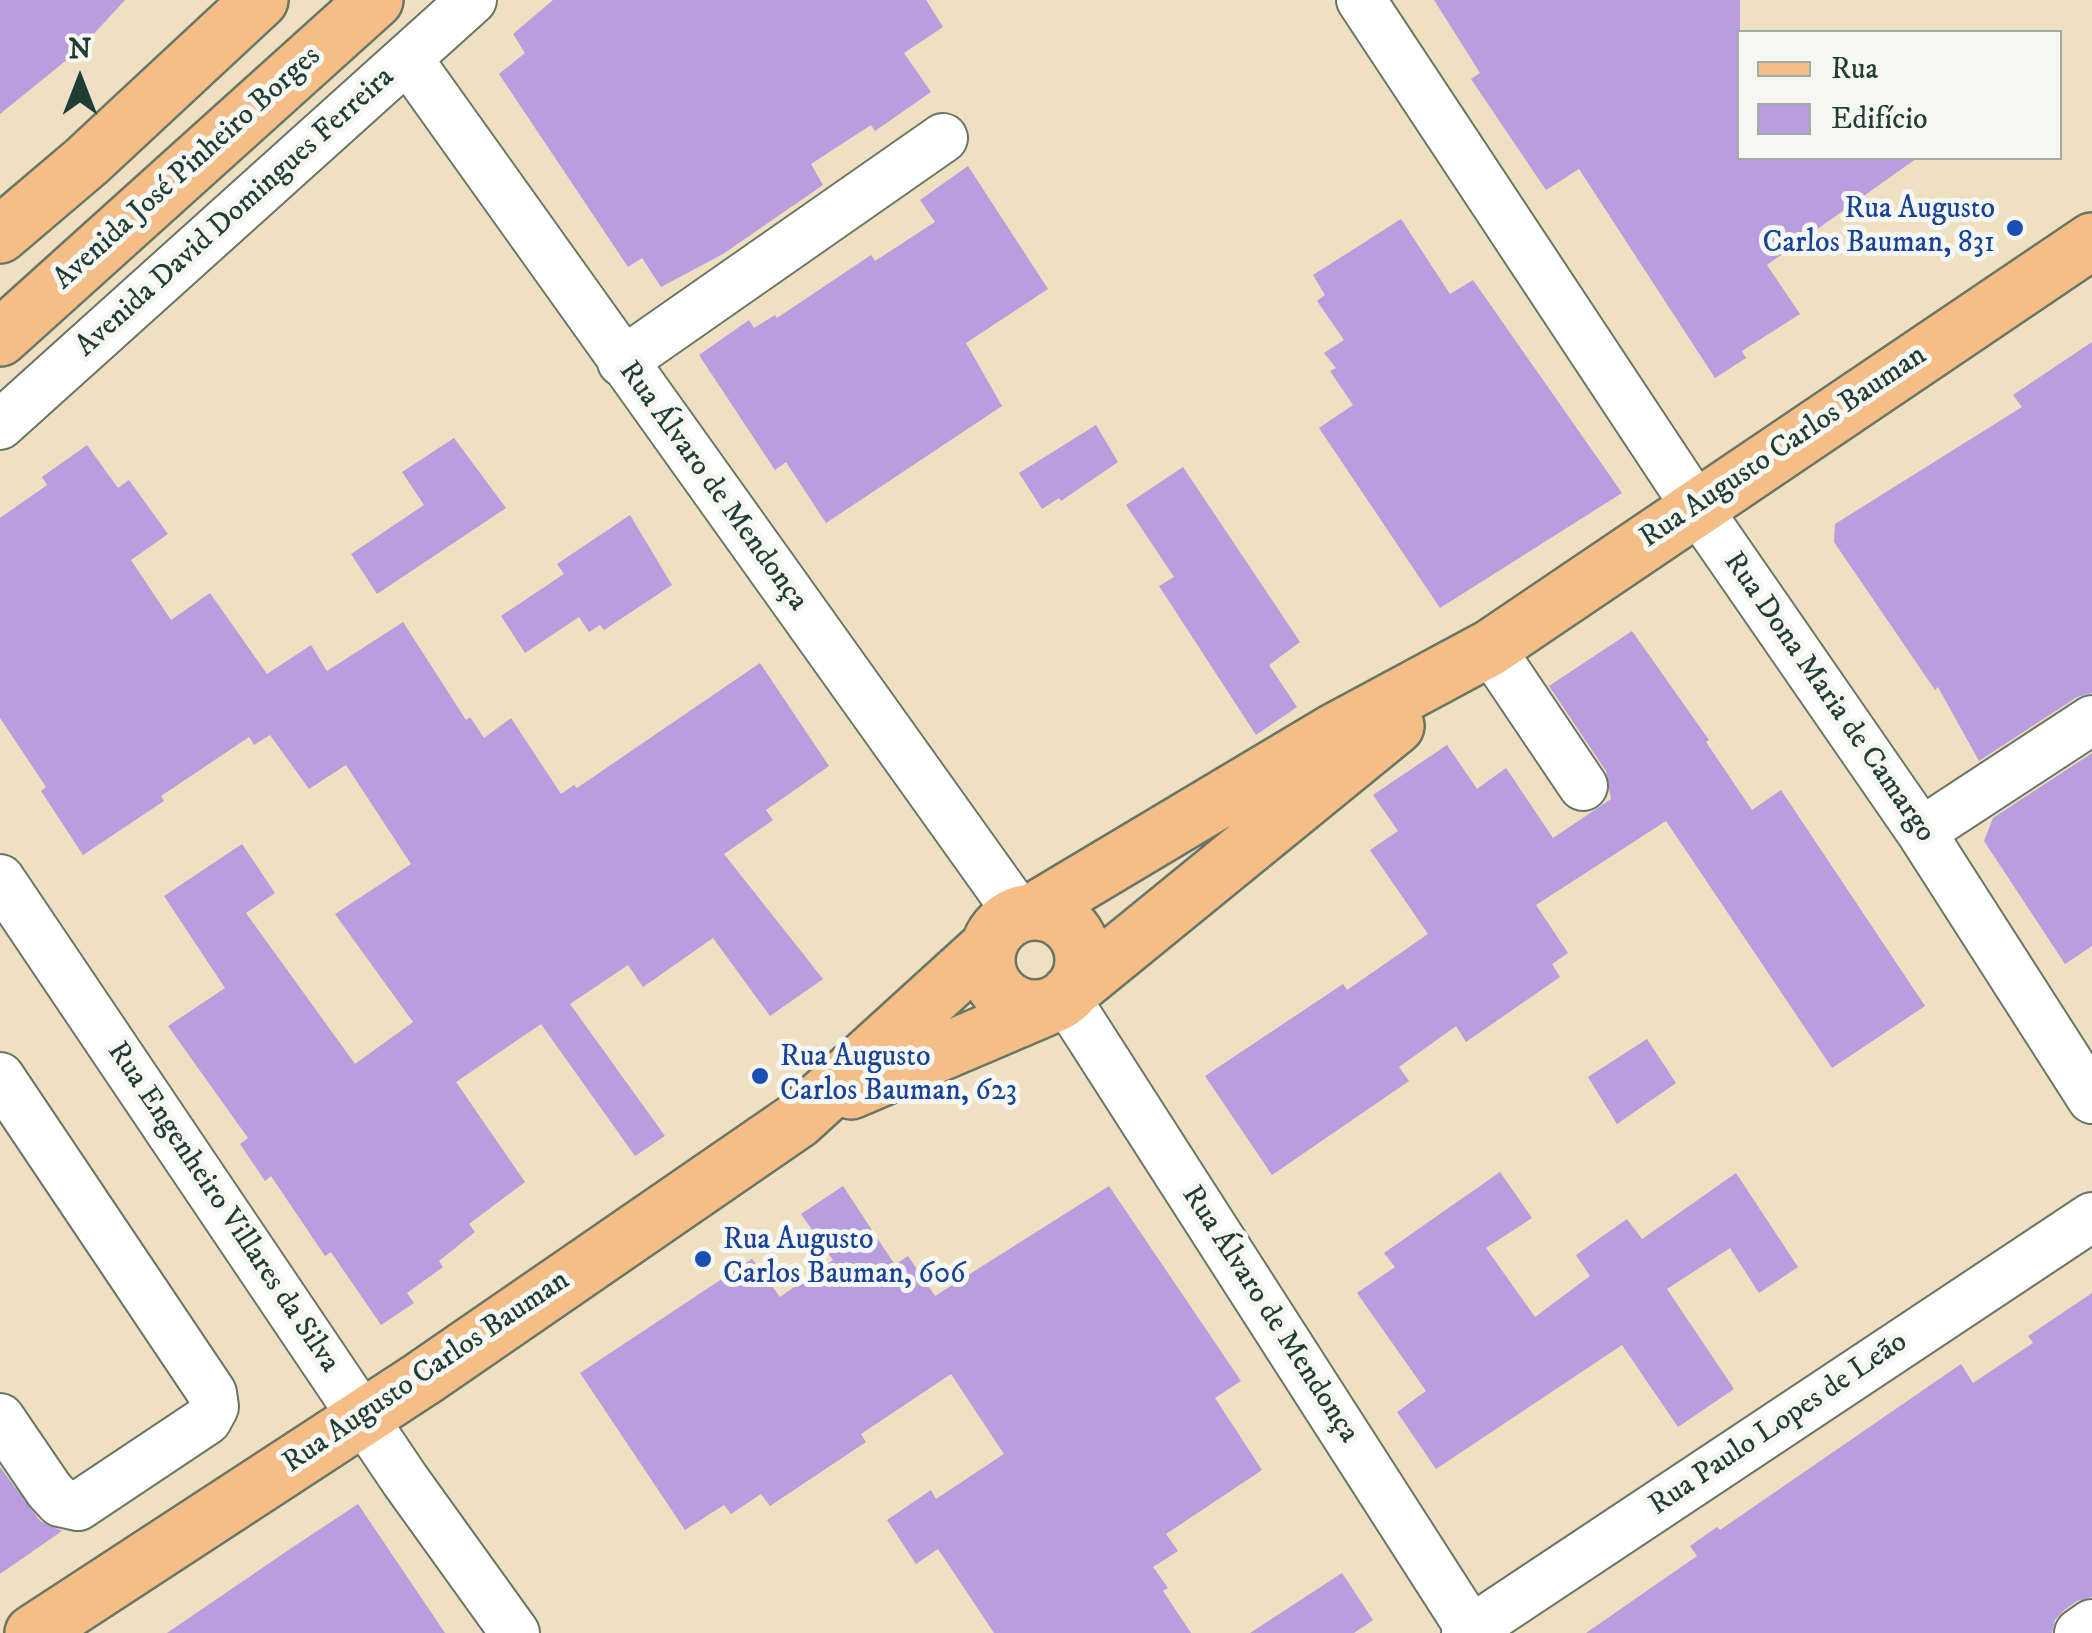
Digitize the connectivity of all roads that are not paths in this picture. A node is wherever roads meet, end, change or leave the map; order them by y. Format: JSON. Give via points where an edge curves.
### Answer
{"nodes":[{"id":1,"x":260,"y":0,"type":"edge"},
{"id":2,"x":376,"y":0,"type":"edge"},
{"id":3,"x":472,"y":0,"type":"edge"},
{"id":4,"x":1361,"y":0,"type":"edge"},
{"id":5,"x":408,"y":59,"type":"junction"},
{"id":6,"x":943,"y":138,"type":"dead end"},
{"id":7,"x":0,"y":235,"type":"edge"},
{"id":8,"x":2092,"y":241,"type":"edge"},
{"id":9,"x":0,"y":338,"type":"edge"},
{"id":10,"x":622,"y":362,"type":"junction"},
{"id":11,"x":0,"y":425,"type":"edge"},
{"id":12,"x":1697,"y":508,"type":"junction"},
{"id":13,"x":1483,"y":652,"type":"junction"},
{"id":14,"x":2092,"y":720,"type":"edge"},
{"id":15,"x":1582,"y":786,"type":"dead end"},
{"id":16,"x":1921,"y":832,"type":"junction"},
{"id":17,"x":0,"y":879,"type":"edge"},
{"id":18,"x":1013,"y":924,"type":"junction"},
{"id":19,"x":1062,"y":998,"type":"junction"},
{"id":20,"x":0,"y":1077,"type":"edge"},
{"id":21,"x":2092,"y":1098,"type":"edge"},
{"id":22,"x":816,"y":1106,"type":"junction"},
{"id":23,"x":2092,"y":1217,"type":"edge"},
{"id":24,"x":0,"y":1418,"type":"edge"},
{"id":25,"x":363,"y":1418,"type":"junction"},
{"id":26,"x":2092,"y":1624,"type":"edge"},
{"id":27,"x":1470,"y":1632,"type":"edge"},
{"id":28,"x":33,"y":1633,"type":"edge"},
{"id":29,"x":515,"y":1633,"type":"edge"},
{"id":30,"x":2079,"y":1633,"type":"edge"}],
"edges":[{"from":1,"to":7,"type":"main road"},
{"from":2,"to":9,"type":"main road","name":"Avenida José Pinheiro Borges"},
{"from":3,"to":5,"type":"street","name":"Avenida David Domingues Ferreira"},
{"from":4,"to":12,"type":"street","name":"Rua Dona Maria de Camargo"},
{"from":5,"to":10,"type":"street","name":"Rua Álvaro de Mendonça"},
{"from":5,"to":11,"type":"street","name":"Avenida David Domingues Ferreira"},
{"from":6,"to":10,"type":"street"},
{"from":8,"to":12,"type":"main road","name":"Rua Augusto Carlos Bauman"},
{"from":10,"to":18,"type":"street","name":"Rua Álvaro de Mendonça"},
{"from":12,"to":13,"type":"main road","name":"Rua Augusto Carlos Bauman"},
{"from":12,"to":16,"type":"street","name":"Rua Dona Maria de Camargo"},
{"from":13,"to":15,"type":"street"},
{"from":13,"to":18,"type":"main road","name":"Rua Augusto Carlos Bauman","via":[[1332,733]]},
{"from":13,"to":19,"type":"main road","name":"Rua Augusto Carlos Bauman"},
{"from":14,"to":16,"type":"street"},
{"from":16,"to":21,"type":"street","name":"Rua Dona Maria de Camargo"},
{"from":17,"to":25,"type":"street","name":"Rua Engenheiro Villares da Silva"},
{"from":18,"to":19,"type":"main road","via":[[1064,921],[1082,947],[1083,963]]},
{"from":18,"to":19,"type":"main road","via":[[989,977],[1021,1006]]},
{"from":18,"to":22,"type":"main road","name":"Rua Augusto Carlos Bauman"},
{"from":19,"to":22,"type":"main road","name":"Rua Augusto Carlos Bauman"},
{"from":19,"to":27,"type":"street","name":"Rua Álvaro de Mendonça"},
{"from":20,"to":24,"type":"street","via":[[212,1392],[214,1407],[207,1420],[78,1506],[60,1502],[49,1490]]},
{"from":22,"to":25,"type":"main road","name":"Rua Augusto Carlos Bauman"},
{"from":23,"to":27,"type":"street","name":"Rua Paulo Lopes de Leão"},
{"from":25,"to":28,"type":"main road","name":"Rua Augusto Carlos Bauman"},
{"from":25,"to":29,"type":"street","name":"Rua Engenheiro Villares da Silva"},
{"from":26,"to":30,"type":"street"}]}
